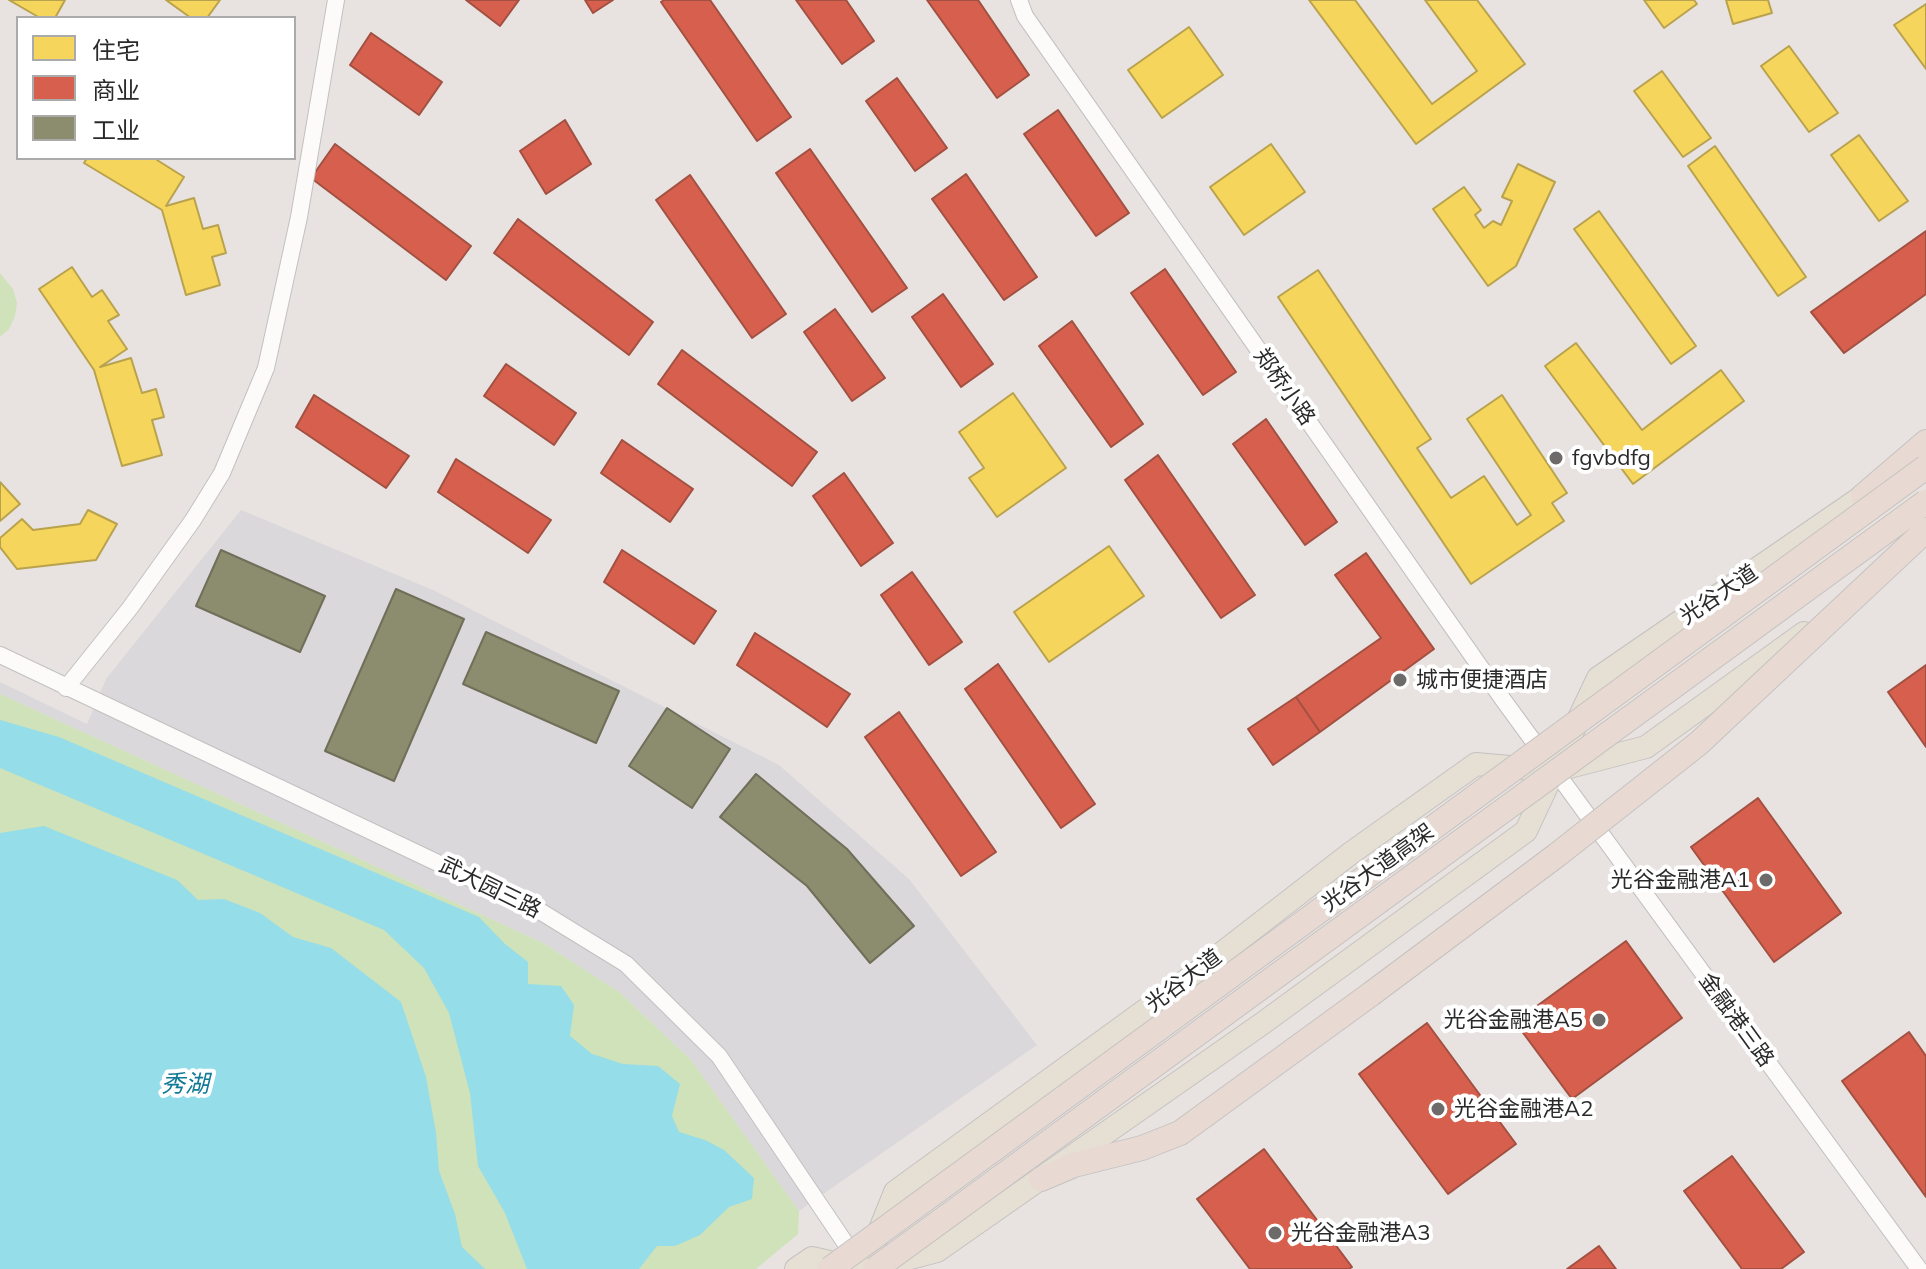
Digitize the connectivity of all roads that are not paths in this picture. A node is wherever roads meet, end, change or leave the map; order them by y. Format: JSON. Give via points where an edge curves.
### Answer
{"nodes":[{"id":1,"x":336,"y":0,"type":"edge"},
{"id":2,"x":1019,"y":0,"type":"edge"},
{"id":3,"x":1926,"y":442,"type":"edge"},
{"id":4,"x":1926,"y":453,"type":"edge"},
{"id":5,"x":1926,"y":467,"type":"edge"},
{"id":6,"x":1863,"y":496,"type":"junction"},
{"id":7,"x":1926,"y":502,"type":"edge"},
{"id":8,"x":1926,"y":530,"type":"edge"},
{"id":9,"x":1926,"y":545,"type":"edge"},
{"id":10,"x":0,"y":655,"type":"edge"},
{"id":11,"x":66,"y":688,"type":"junction"},
{"id":12,"x":1554,"y":771,"type":"junction"},
{"id":13,"x":1041,"y":1179,"type":"junction"},
{"id":14,"x":796,"y":1269,"type":"edge"},
{"id":15,"x":830,"y":1269,"type":"edge"},
{"id":16,"x":863,"y":1269,"type":"edge"},
{"id":17,"x":875,"y":1269,"type":"edge"},
{"id":18,"x":1919,"y":1269,"type":"edge"}],
"edges":[{"from":1,"to":11,"type":"street","via":[[299,217],[266,368],[222,473],[193,520]]},
{"from":2,"to":12,"type":"street","name":"郑桥小路","via":[[1043,42]]},
{"from":3,"to":6,"type":"highway"},
{"from":4,"to":6,"type":"main road","name":"光谷大道"},
{"from":5,"to":15,"type":"highway","name":"光谷大道高架","bridge":true},
{"from":6,"to":12,"type":"main road","name":"光谷大道","via":[[1598,678]]},
{"from":7,"to":17,"type":"highway","name":"光谷大道高架","bridge":true},
{"from":8,"to":13,"type":"highway","bridge":true,"via":[[1699,743],[1371,994],[1180,1133]]},
{"from":9,"to":12,"type":"main road","name":"光谷大道","via":[[1646,747]]},
{"from":10,"to":11,"type":"street","name":"武大园三路"},
{"from":11,"to":16,"type":"street","name":"武大园三路","via":[[543,913],[626,964],[719,1056]]},
{"from":12,"to":13,"type":"main road","name":"光谷大道","via":[[1526,831]]},
{"from":12,"to":16,"type":"main road","name":"光谷大道","via":[[1476,764],[1351,853],[1191,977],[895,1192]]},
{"from":12,"to":18,"type":"street","name":"金融港三路"},
{"from":13,"to":16,"type":"main road","name":"光谷大道","via":[[937,1251]]},
{"from":14,"to":16,"type":"main road","name":"光谷大道","via":[[812,1258]]}]}
